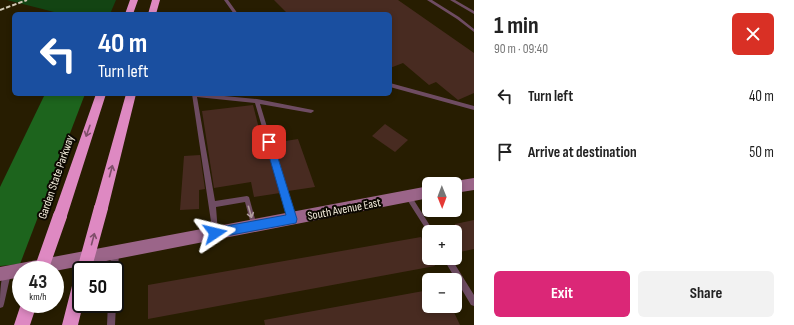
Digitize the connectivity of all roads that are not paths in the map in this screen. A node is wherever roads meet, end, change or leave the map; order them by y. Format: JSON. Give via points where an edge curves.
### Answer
{"nodes":[{"id":1,"x":134,"y":0,"type":"edge"},
{"id":2,"x":156,"y":0,"type":"edge"},
{"id":3,"x":226,"y":0,"type":"edge"},
{"id":4,"x":429,"y":0,"type":"edge"},
{"id":5,"x":452,"y":0,"type":"edge"},
{"id":6,"x":130,"y":12,"type":"edge"},
{"id":7,"x":153,"y":12,"type":"edge"},
{"id":8,"x":235,"y":12,"type":"edge"},
{"id":9,"x":474,"y":13,"type":"edge"},
{"id":10,"x":474,"y":31,"type":"edge"},
{"id":11,"x":392,"y":86,"type":"edge"},
{"id":12,"x":100,"y":96,"type":"edge"},
{"id":13,"x":130,"y":96,"type":"edge"},
{"id":14,"x":194,"y":96,"type":"edge"},
{"id":15,"x":204,"y":96,"type":"edge"},
{"id":16,"x":257,"y":101,"type":"junction"},
{"id":17,"x":474,"y":108,"type":"edge"},
{"id":18,"x":311,"y":111,"type":"dead end"},
{"id":19,"x":474,"y":184,"type":"edge"},
{"id":20,"x":462,"y":186,"type":"edge"},
{"id":21,"x":422,"y":193,"type":"edge"},
{"id":22,"x":408,"y":196,"type":"junction"},
{"id":23,"x":212,"y":204,"type":"junction"},
{"id":24,"x":292,"y":219,"type":"junction"},
{"id":25,"x":427,"y":225,"type":"edge"},
{"id":26,"x":254,"y":226,"type":"junction"},
{"id":27,"x":215,"y":233,"type":"junction"},
{"id":28,"x":115,"y":253,"type":"junction"},
{"id":29,"x":44,"y":261,"type":"edge"},
{"id":30,"x":86,"y":261,"type":"edge"},
{"id":31,"x":115,"y":261,"type":"edge"},
{"id":32,"x":64,"y":262,"type":"edge"},
{"id":33,"x":451,"y":265,"type":"edge"},
{"id":34,"x":12,"y":274,"type":"edge"},
{"id":35,"x":474,"y":302,"type":"edge"},
{"id":36,"x":0,"y":304,"type":"edge"},
{"id":37,"x":26,"y":313,"type":"edge"},
{"id":38,"x":73,"y":313,"type":"edge"},
{"id":39,"x":112,"y":313,"type":"edge"},
{"id":40,"x":22,"y":325,"type":"edge"},
{"id":41,"x":70,"y":325,"type":"edge"},
{"id":42,"x":111,"y":325,"type":"edge"}],
"edges":[{"from":1,"to":6,"type":"highway"},
{"from":2,"to":7,"type":"highway"},
{"from":3,"to":8,"type":"lane"},
{"from":4,"to":10,"type":"lane"},
{"from":5,"to":9,"type":"lane"},
{"from":11,"to":17,"type":"lane"},
{"from":12,"to":29,"type":"highway","name":"Garden State Parkway","one_way":true,"bridge":true},
{"from":30,"to":13,"type":"highway","one_way":true,"bridge":true},
{"from":14,"to":23,"type":"lane"},
{"from":15,"to":16,"type":"lane"},
{"from":16,"to":18,"type":"lane"},
{"from":16,"to":24,"type":"lane"},
{"from":19,"to":20,"type":"main road"},
{"from":21,"to":22,"type":"main road","name":"South Avenue East"},
{"from":22,"to":24,"type":"main road","name":"South Avenue East"},
{"from":22,"to":25,"type":"lane"},
{"from":23,"to":26,"type":"lane","one_way":true,"via":[[246,198]]},
{"from":23,"to":27,"type":"lane"},
{"from":24,"to":26,"type":"main road","name":"South Avenue East"},
{"from":26,"to":27,"type":"main road","name":"South Avenue East"},
{"from":27,"to":28,"type":"main road","name":"South Avenue East"},
{"from":28,"to":31,"type":"lane"},
{"from":28,"to":32,"type":"main road","name":"South Avenue East"},
{"from":33,"to":35,"type":"lane"},
{"from":34,"to":36,"type":"lane"},
{"from":37,"to":40,"type":"highway"},
{"from":38,"to":41,"type":"highway"},
{"from":39,"to":42,"type":"lane"}]}
